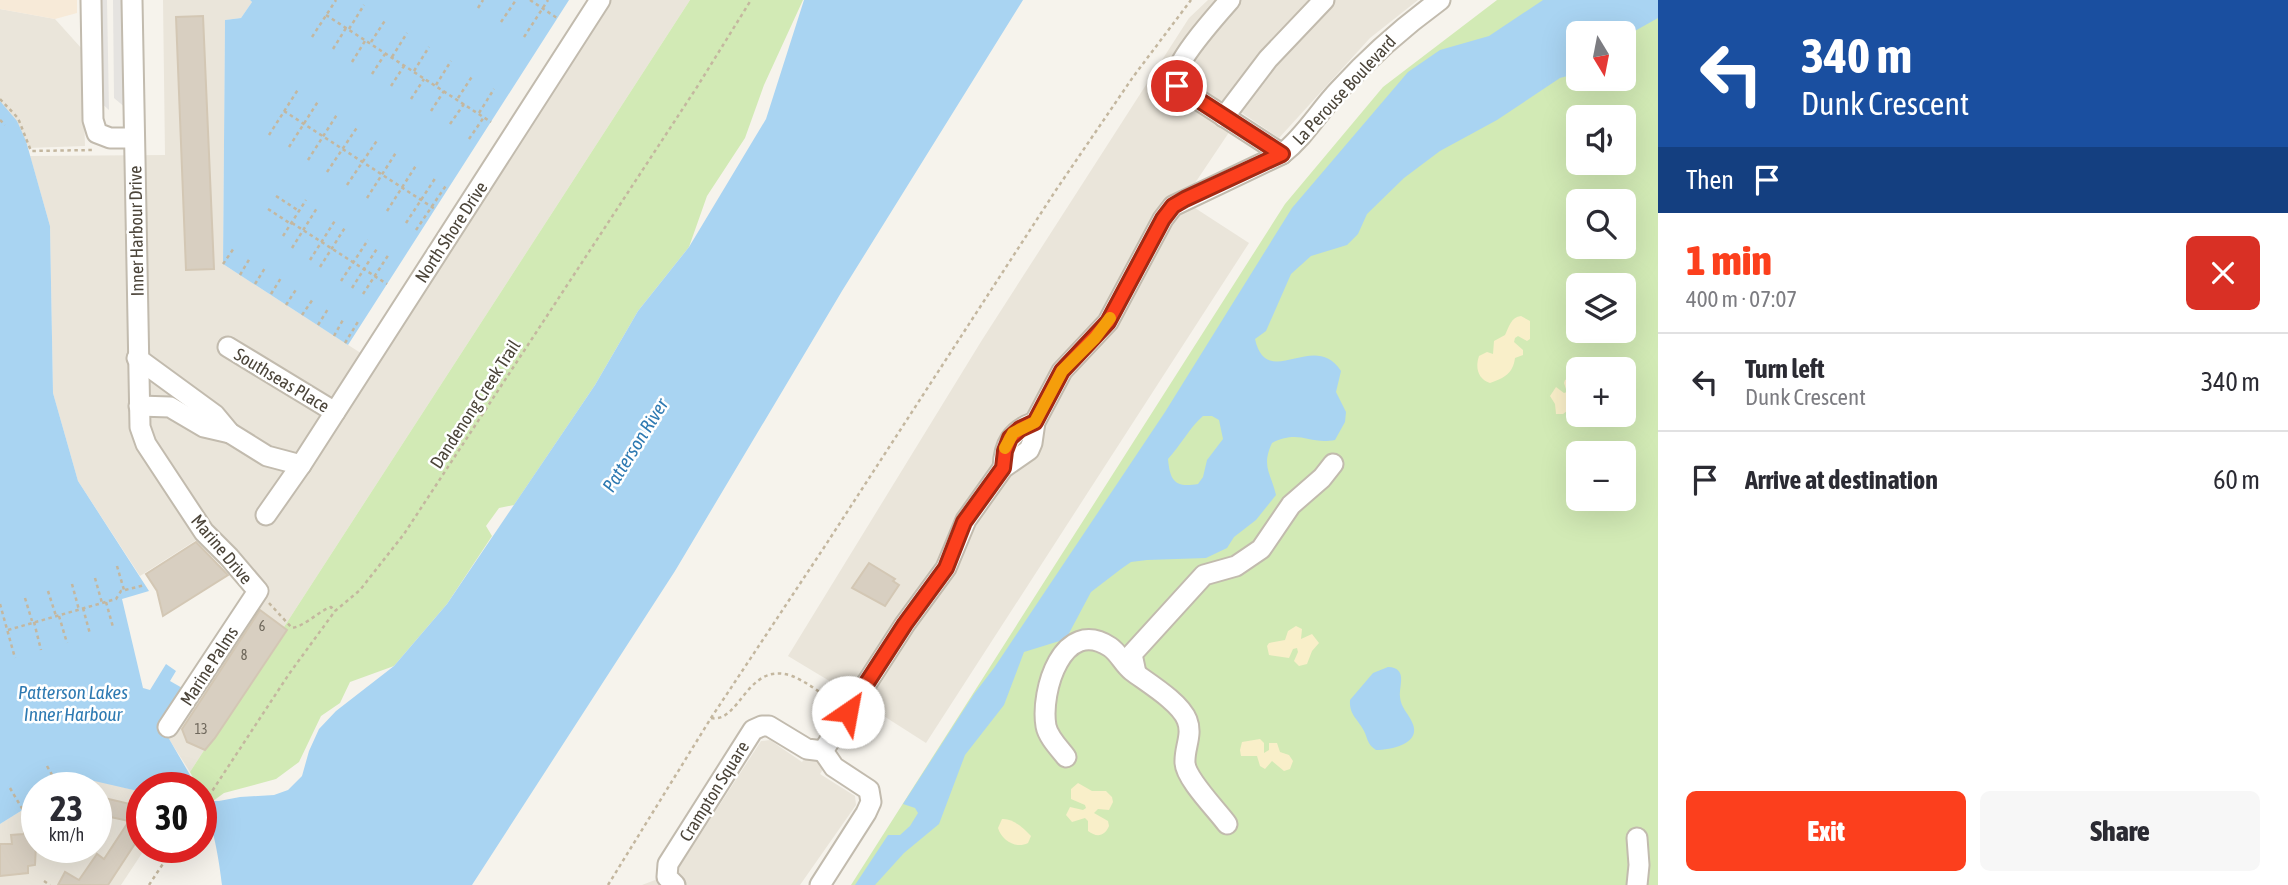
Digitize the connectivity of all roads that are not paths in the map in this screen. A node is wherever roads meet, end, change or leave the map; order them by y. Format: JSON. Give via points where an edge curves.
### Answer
{"nodes":[{"id":1,"x":91,"y":0,"type":"edge"},
{"id":2,"x":132,"y":0,"type":"edge"},
{"id":3,"x":600,"y":0,"type":"edge"},
{"id":4,"x":1230,"y":0,"type":"edge"},
{"id":5,"x":1324,"y":0,"type":"edge"},
{"id":6,"x":1440,"y":0,"type":"edge"},
{"id":7,"x":1224,"y":117,"type":"junction"},
{"id":8,"x":134,"y":138,"type":"junction"},
{"id":9,"x":1282,"y":154,"type":"junction"},
{"id":10,"x":228,"y":347,"type":"dead end"},
{"id":11,"x":137,"y":358,"type":"junction"},
{"id":12,"x":139,"y":406,"type":"junction"},
{"id":13,"x":335,"y":412,"type":"junction"},
{"id":14,"x":230,"y":433,"type":"junction"},
{"id":15,"x":155,"y":458,"type":"joint"},
{"id":16,"x":1333,"y":464,"type":"dead end"},
{"id":17,"x":301,"y":465,"type":"junction"},
{"id":18,"x":266,"y":515,"type":"dead end"},
{"id":19,"x":253,"y":598,"type":"joint"},
{"id":20,"x":1136,"y":673,"type":"junction"},
{"id":21,"x":168,"y":727,"type":"dead end"},
{"id":22,"x":828,"y":742,"type":"junction"},
{"id":23,"x":1066,"y":757,"type":"dead end"},
{"id":24,"x":1227,"y":824,"type":"dead end"},
{"id":25,"x":1637,"y":838,"type":"dead end"},
{"id":26,"x":675,"y":885,"type":"edge"},
{"id":27,"x":820,"y":885,"type":"edge"},
{"id":28,"x":1637,"y":885,"type":"edge"}],
"edges":[{"from":1,"to":8,"type":"street","via":[[97,133]]},
{"from":2,"to":8,"type":"street","name":"Inner Harbour Drive"},
{"from":3,"to":13,"type":"street","name":"North Shore Drive"},
{"from":4,"to":7,"type":"street","via":[[1174,75],[1177,86]]},
{"from":5,"to":7,"type":"street","via":[[1268,59]]},
{"from":6,"to":9,"type":"street","name":"La Perouse Boulevard","via":[[1363,65]]},
{"from":7,"to":9,"type":"street"},
{"from":8,"to":11,"type":"street","name":"Inner Harbour Drive"},
{"from":9,"to":22,"type":"street","name":"La Perouse Boulevard","via":[[1173,206],[1108,322],[1062,371],[1035,422],[1010,438],[1003,468],[964,522],[943,572]]},
{"from":10,"to":13,"type":"street","name":"Southseas Place"},
{"from":11,"to":12,"type":"street","name":"Inner Harbour Drive"},
{"from":11,"to":14,"type":"street","via":[[215,415]]},
{"from":12,"to":14,"type":"street","via":[[170,407],[204,427]]},
{"from":12,"to":15,"type":"street","name":"Inner Harbour Drive","via":[[146,444]]},
{"from":13,"to":17,"type":"street","name":"North Shore Drive"},
{"from":14,"to":17,"type":"street","via":[[267,456]]},
{"from":15,"to":19,"type":"street","name":"Marine Drive","via":[[204,533],[229,557]]},
{"from":16,"to":20,"type":"street","via":[[1291,505],[1261,549],[1236,566],[1204,575],[1132,654]]},
{"from":17,"to":18,"type":"street","name":"North Shore Drive"},
{"from":19,"to":21,"type":"street","name":"Marine Palms"},
{"from":20,"to":23,"type":"street","via":[[1100,641],[1085,640],[1068,647],[1055,664],[1047,694],[1046,727]]},
{"from":20,"to":24,"type":"street","via":[[1171,700],[1187,720],[1190,733],[1185,764],[1190,780]]},
{"from":22,"to":26,"type":"street","name":"Crampton Square","via":[[807,748],[769,726],[753,730],[668,864],[667,877]]},
{"from":22,"to":27,"type":"street","name":"Crampton Square","via":[[831,763],[869,790],[871,802]]},
{"from":25,"to":28,"type":"street"}]}
